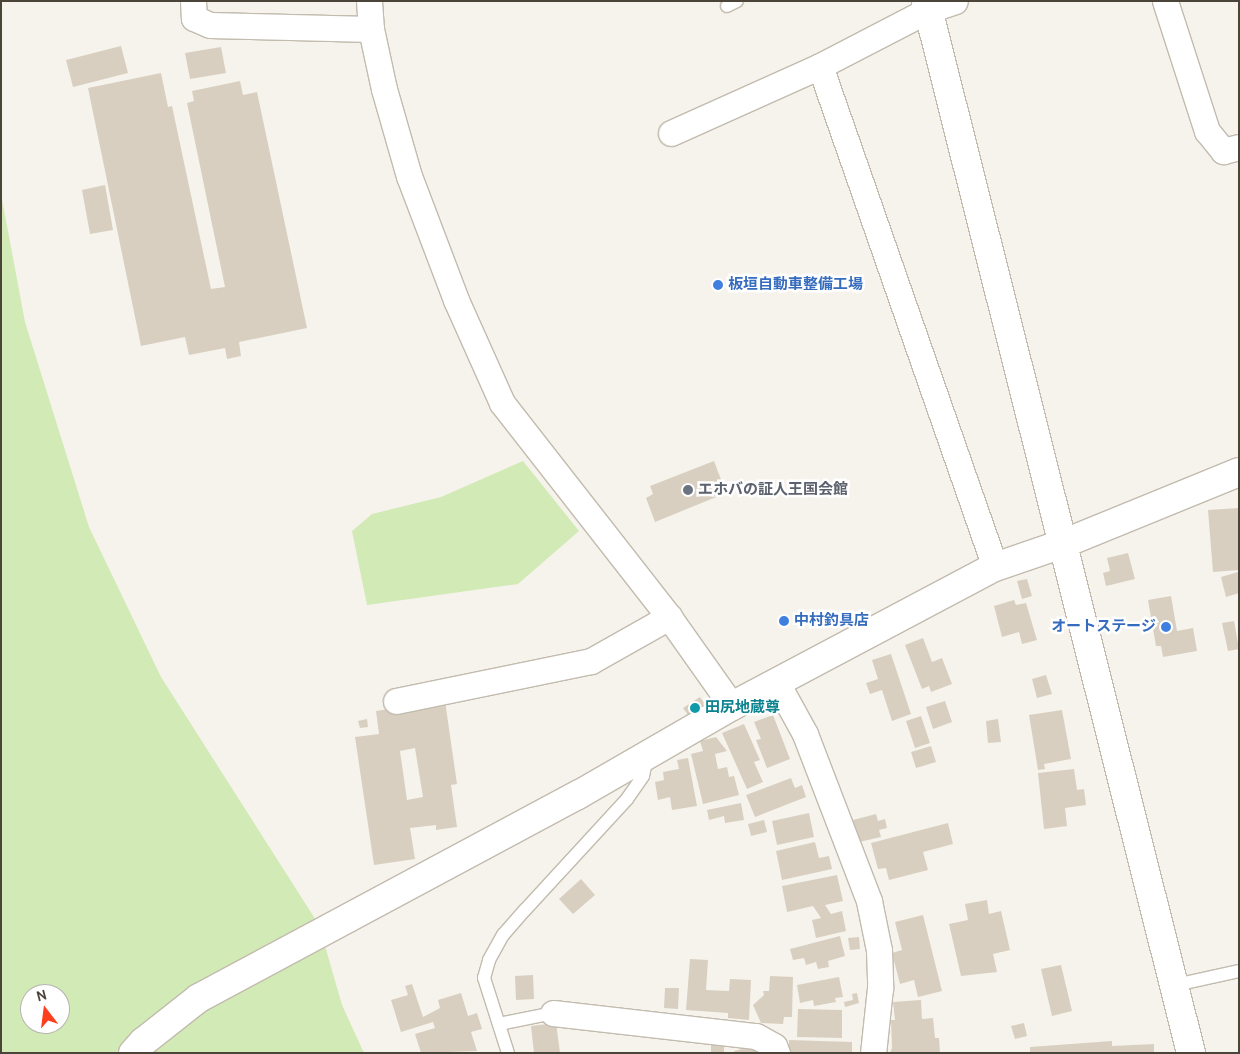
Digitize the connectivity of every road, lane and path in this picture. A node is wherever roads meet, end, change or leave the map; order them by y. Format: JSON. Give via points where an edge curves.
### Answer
{"nodes":[{"id":1,"x":193,"y":1,"type":"edge"},
{"id":2,"x":369,"y":1,"type":"edge"},
{"id":3,"x":955,"y":1,"type":"edge"},
{"id":4,"x":1164,"y":1,"type":"edge"},
{"id":5,"x":927,"y":6,"type":"edge"},
{"id":6,"x":371,"y":29,"type":"junction"},
{"id":7,"x":820,"y":66,"type":"junction"},
{"id":8,"x":671,"y":133,"type":"dead end"},
{"id":9,"x":1239,"y":146,"type":"edge"},
{"id":10,"x":1239,"y":472,"type":"edge"},
{"id":11,"x":1065,"y":542,"type":"junction"},
{"id":12,"x":995,"y":567,"type":"junction"},
{"id":13,"x":669,"y":617,"type":"junction"},
{"id":14,"x":776,"y":683,"type":"junction"},
{"id":15,"x":396,"y":701,"type":"dead end"},
{"id":16,"x":732,"y":706,"type":"junction"},
{"id":17,"x":648,"y":755,"type":"junction"},
{"id":18,"x":1239,"y":971,"type":"edge"},
{"id":19,"x":1175,"y":985,"type":"junction"},
{"id":20,"x":553,"y":1013,"type":"joint"},
{"id":21,"x":499,"y":1024,"type":"junction"},
{"id":22,"x":133,"y":1053,"type":"edge"},
{"id":23,"x":508,"y":1053,"type":"edge"},
{"id":24,"x":777,"y":1053,"type":"edge"},
{"id":25,"x":873,"y":1053,"type":"edge"},
{"id":26,"x":1191,"y":1053,"type":"edge"}],
"edges":[{"from":1,"to":6,"type":"street","via":[[194,18],[210,25]]},
{"from":2,"to":6,"type":"street"},
{"from":3,"to":5,"type":"street"},
{"from":4,"to":9,"type":"street","via":[[1207,130],[1223,151]]},
{"from":5,"to":7,"type":"street"},
{"from":5,"to":11,"type":"street"},
{"from":6,"to":13,"type":"street","via":[[409,176],[456,300],[502,403]]},
{"from":7,"to":8,"type":"street"},
{"from":7,"to":12,"type":"street"},
{"from":10,"to":11,"type":"street"},
{"from":11,"to":12,"type":"street"},
{"from":11,"to":19,"type":"street"},
{"from":12,"to":14,"type":"street"},
{"from":13,"to":15,"type":"street","via":[[591,661]]},
{"from":13,"to":16,"type":"street"},
{"from":14,"to":16,"type":"street"},
{"from":14,"to":25,"type":"street","via":[[805,734],[869,901],[879,960],[880,988]]},
{"from":16,"to":17,"type":"street"},
{"from":17,"to":21,"type":"lane","via":[[643,776],[627,799],[524,910],[503,935],[489,960],[484,978]]},
{"from":17,"to":22,"type":"street","via":[[199,998]]},
{"from":18,"to":19,"type":"lane"},
{"from":19,"to":26,"type":"street"},
{"from":20,"to":21,"type":"lane"},
{"from":20,"to":24,"type":"street","via":[[756,1036],[774,1046]]},
{"from":21,"to":23,"type":"lane"}]}
